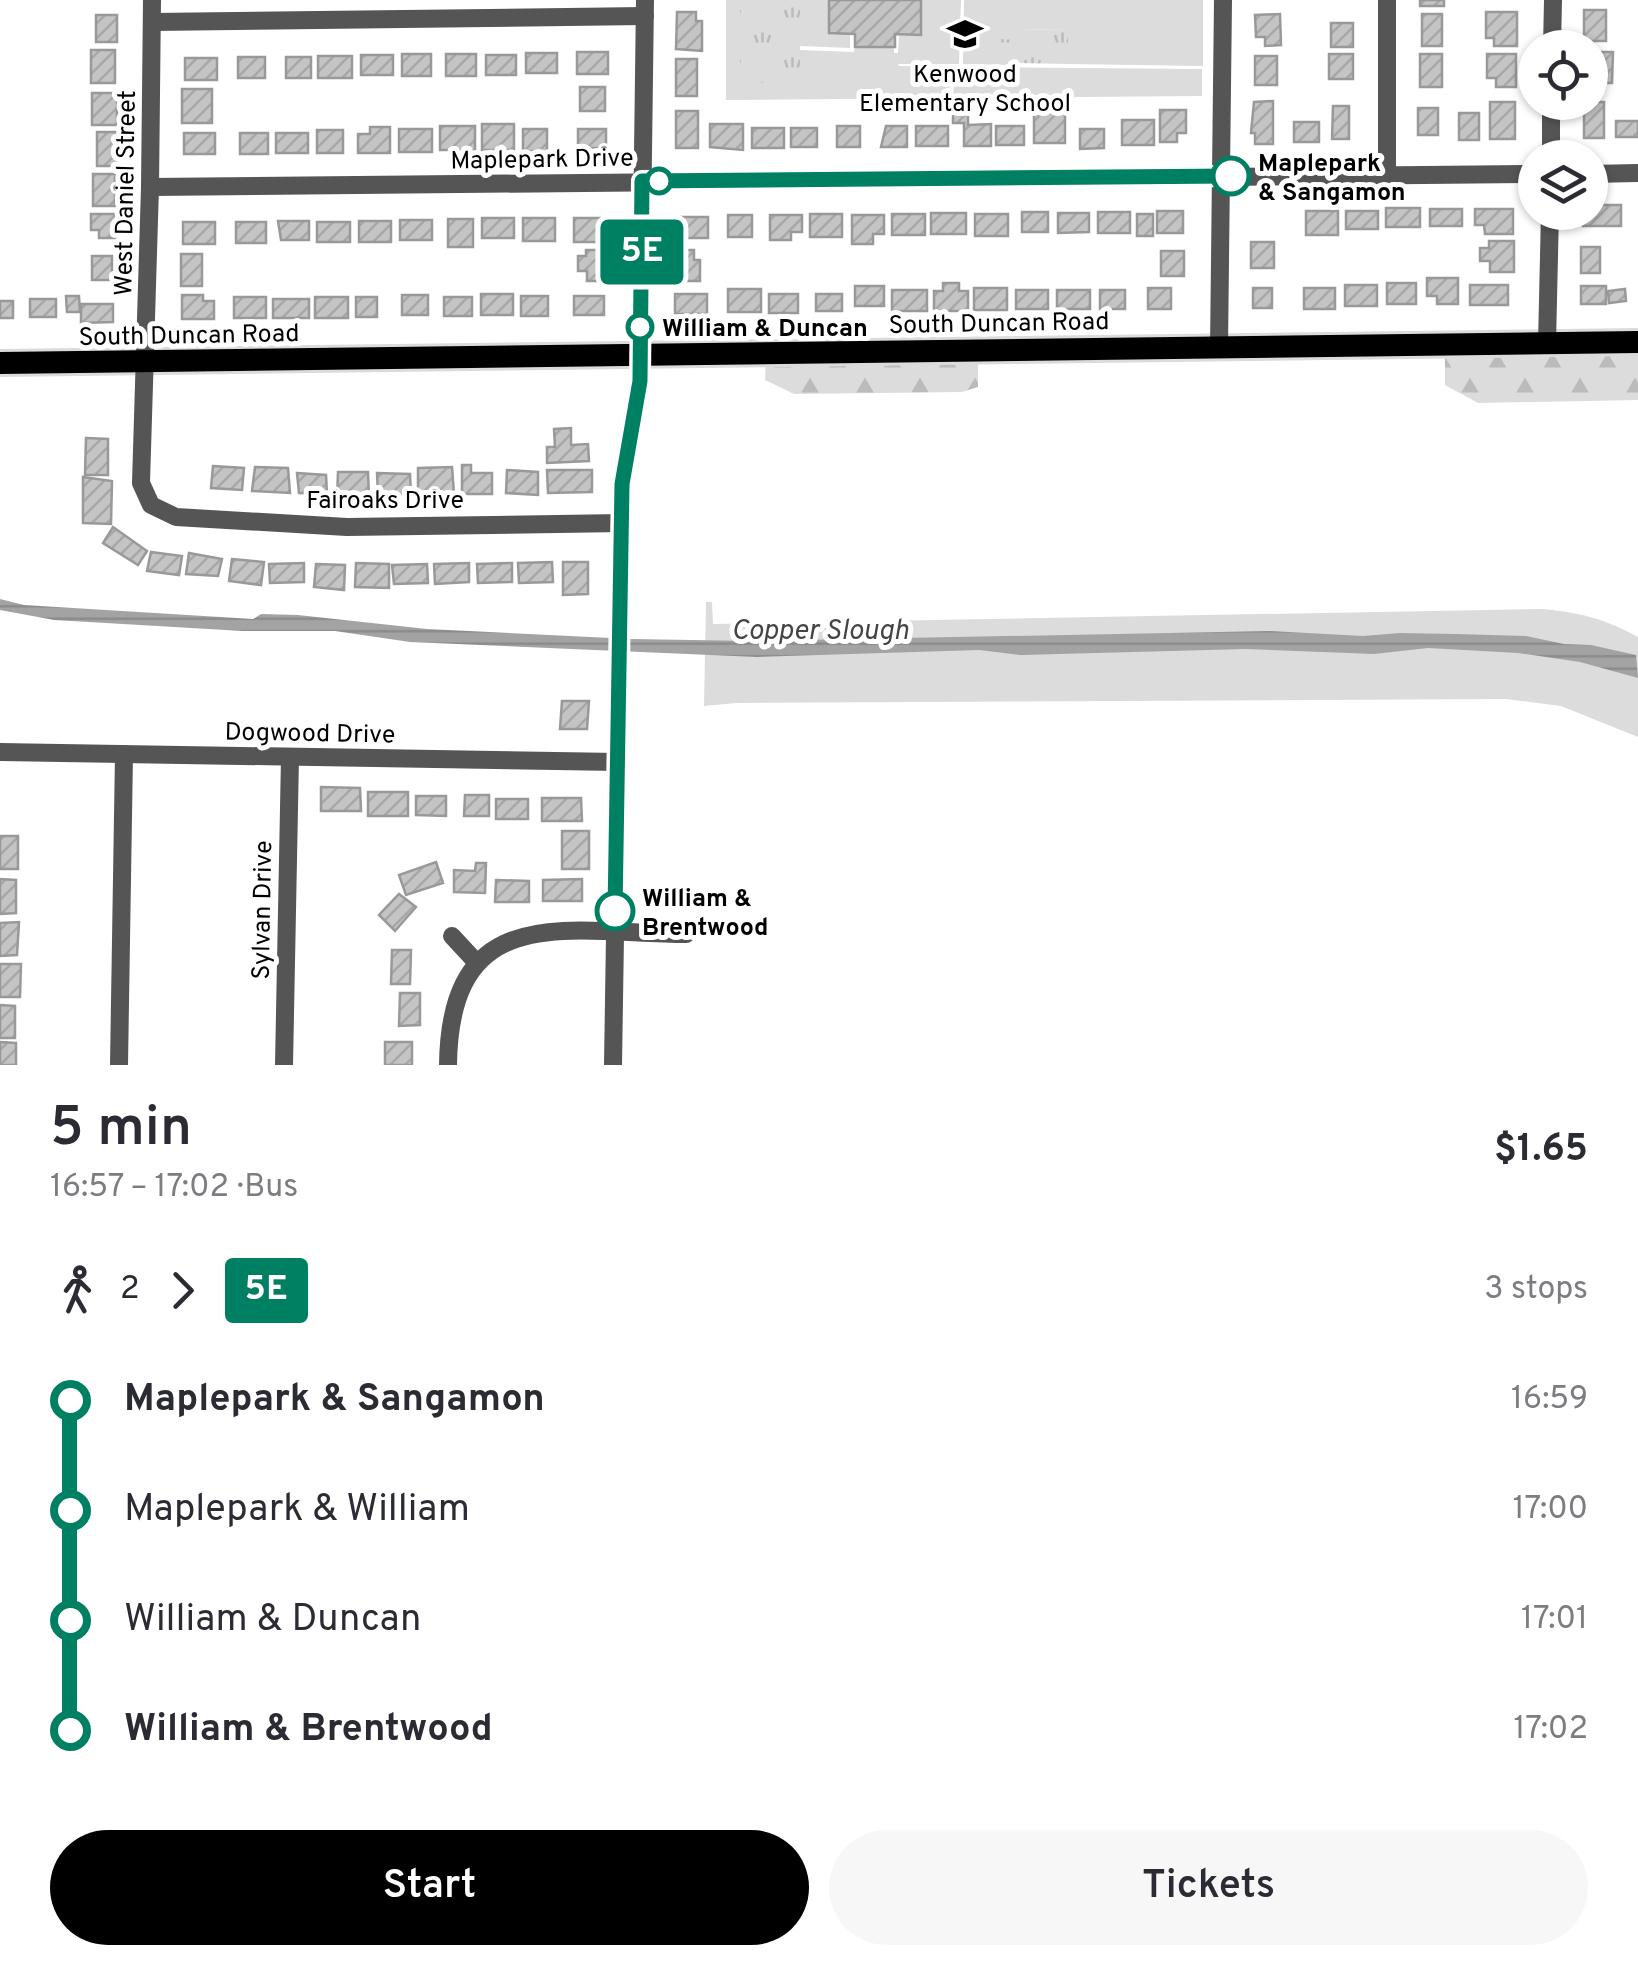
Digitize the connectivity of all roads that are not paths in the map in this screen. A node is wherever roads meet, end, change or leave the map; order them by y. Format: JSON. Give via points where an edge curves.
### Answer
{"nodes":[{"id":1,"x":152,"y":0,"type":"edge"},
{"id":2,"x":1224,"y":0,"type":"edge"},
{"id":3,"x":1387,"y":0,"type":"edge"},
{"id":4,"x":1552,"y":0,"type":"edge"},
{"id":5,"x":645,"y":8,"type":"edge"},
{"id":6,"x":152,"y":22,"type":"junction"},
{"id":7,"x":1552,"y":30,"type":"edge"},
{"id":8,"x":1638,"y":173,"type":"edge"},
{"id":9,"x":1518,"y":174,"type":"edge"},
{"id":10,"x":1608,"y":174,"type":"edge"},
{"id":11,"x":1386,"y":175,"type":"junction"},
{"id":12,"x":1222,"y":176,"type":"junction"},
{"id":13,"x":642,"y":181,"type":"junction"},
{"id":14,"x":150,"y":187,"type":"junction"},
{"id":15,"x":1550,"y":230,"type":"edge"},
{"id":16,"x":1638,"y":342,"type":"edge"},
{"id":17,"x":1547,"y":344,"type":"junction"},
{"id":18,"x":1219,"y":348,"type":"junction"},
{"id":19,"x":640,"y":354,"type":"junction"},
{"id":20,"x":146,"y":362,"type":"junction"},
{"id":21,"x":0,"y":363,"type":"edge"},
{"id":22,"x":151,"y":505,"type":"joint"},
{"id":23,"x":622,"y":524,"type":"junction"},
{"id":24,"x":0,"y":752,"type":"edge"},
{"id":25,"x":124,"y":754,"type":"junction"},
{"id":26,"x":290,"y":757,"type":"junction"},
{"id":27,"x":618,"y":762,"type":"junction"},
{"id":28,"x":615,"y":934,"type":"junction"},
{"id":29,"x":686,"y":934,"type":"dead end"},
{"id":30,"x":452,"y":936,"type":"dead end"},
{"id":31,"x":477,"y":962,"type":"junction"},
{"id":32,"x":119,"y":1065,"type":"edge"},
{"id":33,"x":284,"y":1065,"type":"edge"},
{"id":34,"x":448,"y":1065,"type":"edge"},
{"id":35,"x":613,"y":1065,"type":"edge"}],
"edges":[{"from":1,"to":6,"type":"street","name":"West Daniel Street"},
{"from":2,"to":12,"type":"street"},
{"from":3,"to":11,"type":"street"},
{"from":4,"to":7,"type":"street"},
{"from":5,"to":6,"type":"street"},
{"from":5,"to":13,"type":"street"},
{"from":6,"to":14,"type":"street","name":"West Daniel Street"},
{"from":8,"to":10,"type":"street"},
{"from":9,"to":11,"type":"street","name":"Maplepark Drive"},
{"from":11,"to":12,"type":"street","name":"Maplepark Drive"},
{"from":12,"to":13,"type":"street","name":"Maplepark Drive"},
{"from":12,"to":18,"type":"street"},
{"from":13,"to":14,"type":"street","name":"Maplepark Drive"},
{"from":13,"to":19,"type":"street"},
{"from":14,"to":20,"type":"street","name":"West Daniel Street"},
{"from":15,"to":17,"type":"street"},
{"from":16,"to":17,"type":"main road","name":"South Duncan Road"},
{"from":17,"to":18,"type":"main road","name":"South Duncan Road"},
{"from":18,"to":19,"type":"main road","name":"South Duncan Road"},
{"from":19,"to":20,"type":"main road","name":"South Duncan Road"},
{"from":19,"to":23,"type":"street"},
{"from":20,"to":21,"type":"main road","name":"South Duncan Road"},
{"from":20,"to":22,"type":"street","name":"West Daniel Street","via":[[141,482]]},
{"from":22,"to":23,"type":"street","name":"Fairoaks Drive","via":[[176,517],[347,526]]},
{"from":23,"to":27,"type":"street"},
{"from":24,"to":25,"type":"street","name":"Dogwood Drive"},
{"from":25,"to":26,"type":"street","name":"Dogwood Drive"},
{"from":25,"to":32,"type":"street"},
{"from":26,"to":27,"type":"street","name":"Dogwood Drive"},
{"from":26,"to":33,"type":"street","name":"Sylvan Drive"},
{"from":27,"to":28,"type":"street"},
{"from":28,"to":29,"type":"street"},
{"from":28,"to":31,"type":"street","via":[[531,934],[496,946]]},
{"from":28,"to":35,"type":"street"},
{"from":30,"to":31,"type":"street"},
{"from":31,"to":34,"type":"street","via":[[454,1005]]}]}
